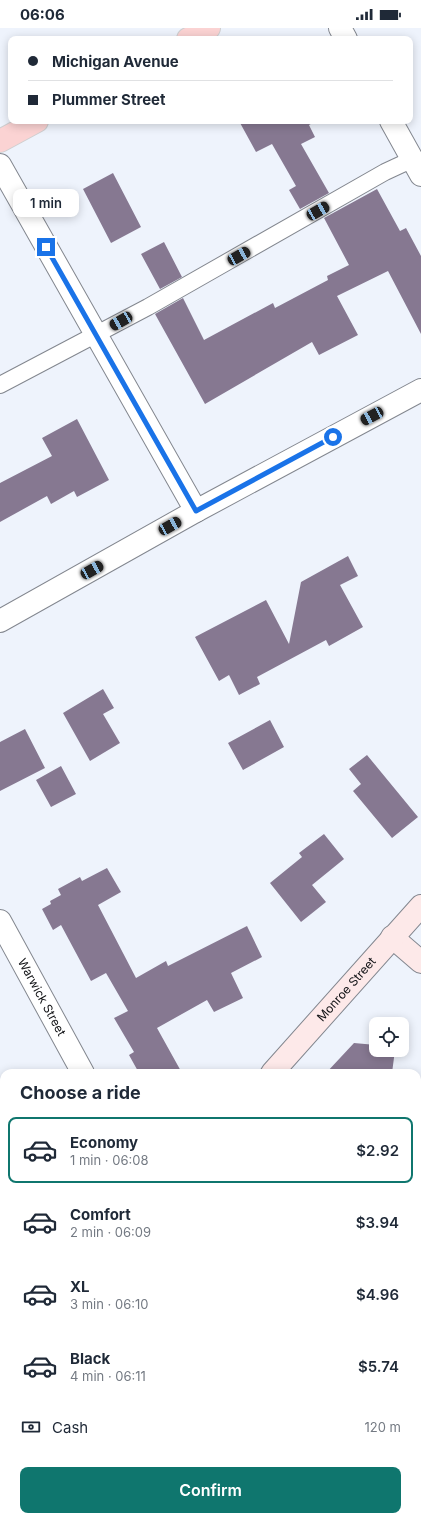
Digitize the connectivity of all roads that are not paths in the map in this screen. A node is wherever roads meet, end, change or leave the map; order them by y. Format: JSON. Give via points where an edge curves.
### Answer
{"nodes":[{"id":1,"x":209,"y":28,"type":"edge"},
{"id":2,"x":194,"y":36,"type":"edge"},
{"id":3,"x":31,"y":124,"type":"edge"},
{"id":4,"x":393,"y":124,"type":"edge"},
{"id":5,"x":0,"y":141,"type":"edge"},
{"id":6,"x":0,"y":164,"type":"edge"},
{"id":7,"x":417,"y":167,"type":"edge"},
{"id":8,"x":97,"y":335,"type":"junction"},
{"id":9,"x":0,"y":385,"type":"edge"},
{"id":10,"x":421,"y":390,"type":"edge"},
{"id":11,"x":196,"y":511,"type":"junction"},
{"id":12,"x":0,"y":621,"type":"edge"},
{"id":13,"x":421,"y":906,"type":"edge"},
{"id":14,"x":0,"y":921,"type":"edge"},
{"id":15,"x":392,"y":937,"type":"junction"},
{"id":16,"x":421,"y":962,"type":"edge"},
{"id":17,"x":81,"y":1069,"type":"edge"},
{"id":18,"x":276,"y":1069,"type":"edge"}],
"edges":[{"from":1,"to":2,"type":"main road"},
{"from":3,"to":5,"type":"main road"},
{"from":4,"to":7,"type":"street"},
{"from":6,"to":8,"type":"street"},
{"from":7,"to":8,"type":"lane","via":[[385,172]]},
{"from":8,"to":9,"type":"lane"},
{"from":8,"to":11,"type":"street"},
{"from":10,"to":11,"type":"street"},
{"from":11,"to":12,"type":"street"},
{"from":13,"to":15,"type":"main road","name":"Monroe Street"},
{"from":14,"to":17,"type":"street","name":"Warwick Street"},
{"from":15,"to":16,"type":"main road"},
{"from":15,"to":18,"type":"main road","name":"Monroe Street"}]}
